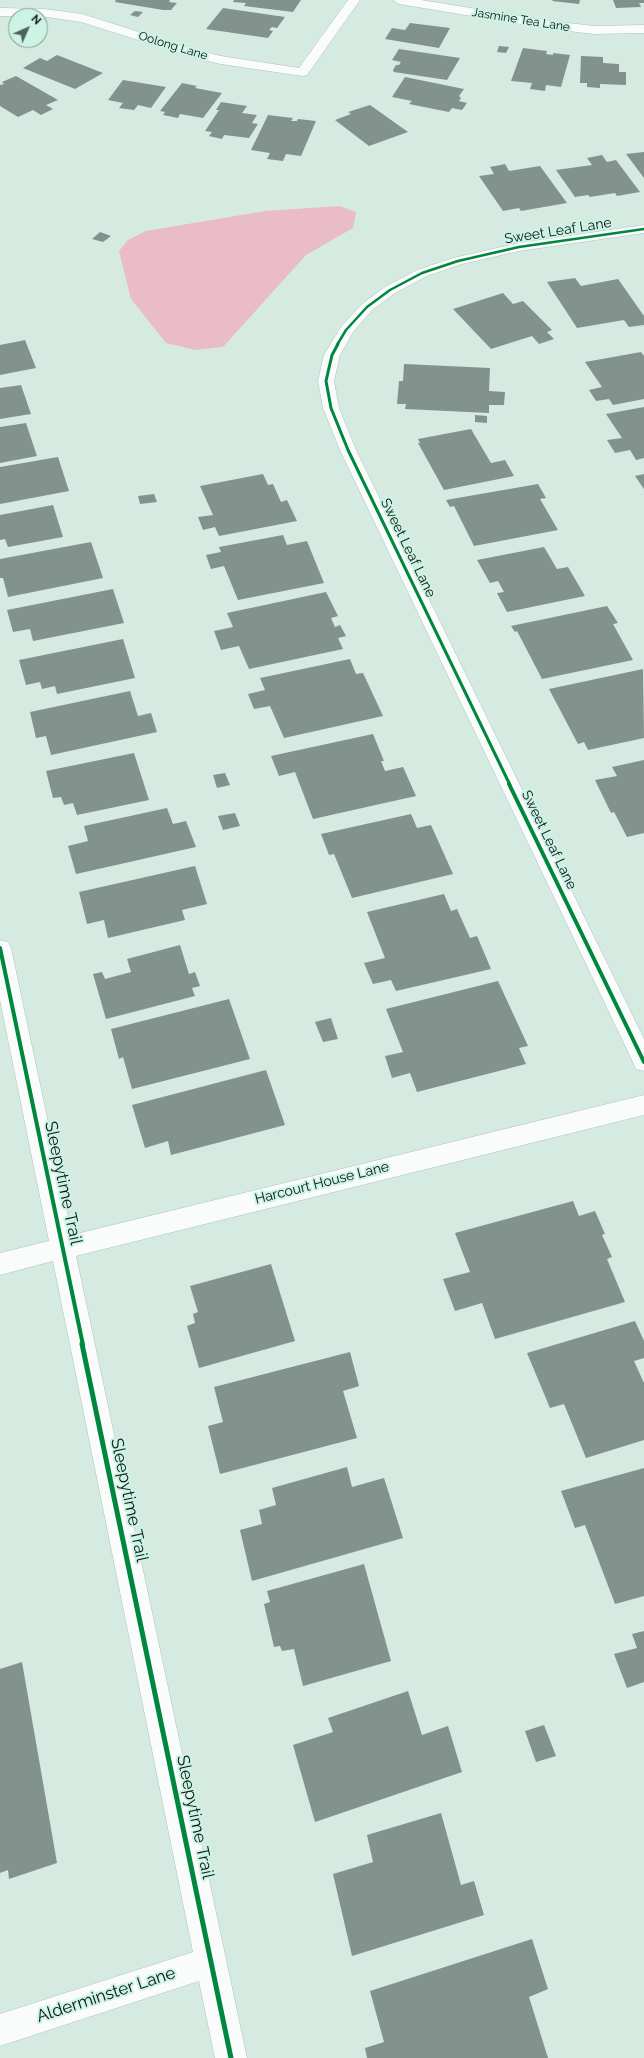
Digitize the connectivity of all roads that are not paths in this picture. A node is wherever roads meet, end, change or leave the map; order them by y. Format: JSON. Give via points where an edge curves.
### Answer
{"nodes":[{"id":1,"x":11,"y":0,"type":"edge"},
{"id":2,"x":354,"y":0,"type":"edge"},
{"id":3,"x":399,"y":0,"type":"edge"},
{"id":4,"x":31,"y":8,"type":"edge"},
{"id":5,"x":48,"y":14,"type":"edge"},
{"id":6,"x":644,"y":29,"type":"edge"},
{"id":7,"x":643,"y":230,"type":"edge"},
{"id":8,"x":0,"y":948,"type":"edge"},
{"id":9,"x":644,"y":1062,"type":"edge"},
{"id":10,"x":644,"y":1105,"type":"edge"},
{"id":11,"x":63,"y":1248,"type":"junction"},
{"id":12,"x":0,"y":1264,"type":"edge"},
{"id":13,"x":212,"y":1961,"type":"junction"},
{"id":14,"x":0,"y":2030,"type":"edge"},
{"id":15,"x":232,"y":2058,"type":"edge"}],
"edges":[{"from":1,"to":4,"type":"street","name":"Oolong Lane"},
{"from":2,"to":5,"type":"street","name":"Oolong Lane","via":[[302,72],[221,60],[192,53],[120,28],[82,18]]},
{"from":3,"to":6,"type":"street","name":"Jasmine Tea Lane","via":[[551,25],[594,30]]},
{"from":7,"to":9,"type":"street","name":"Sweet Leaf Lane","via":[[519,247],[458,261],[422,273],[390,290],[346,330],[332,355],[326,381],[331,408],[348,450]]},
{"from":8,"to":11,"type":"street","name":"Sleepytime Trail"},
{"from":10,"to":11,"type":"street","name":"Harcourt House Lane"},
{"from":11,"to":12,"type":"street","name":"Harcourt House Lane"},
{"from":11,"to":13,"type":"street","name":"Sleepytime Trail"},
{"from":13,"to":14,"type":"street","name":"Alderminster Lane"},
{"from":13,"to":15,"type":"street","name":"Sleepytime Trail"}]}
